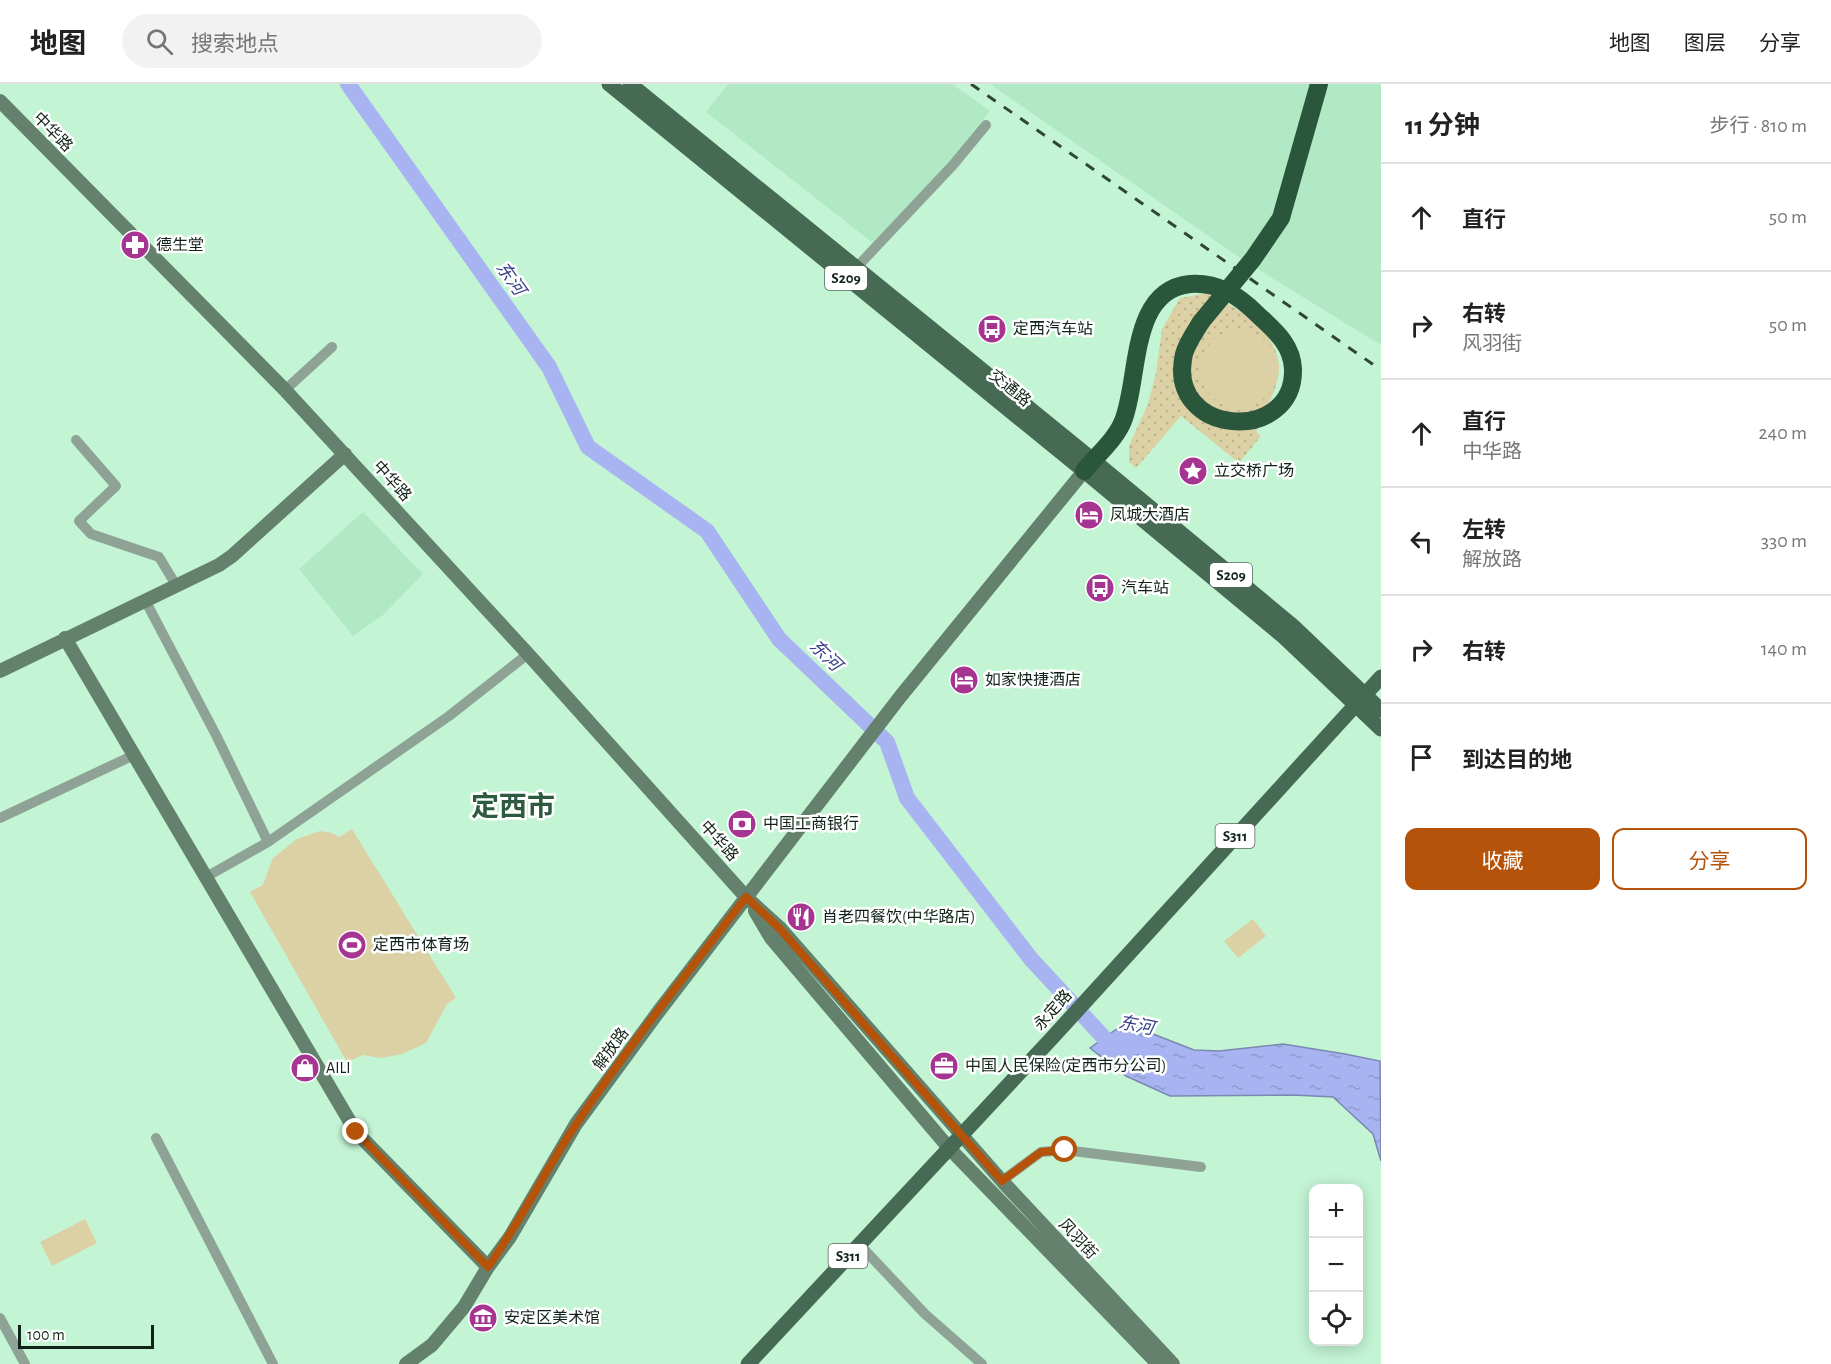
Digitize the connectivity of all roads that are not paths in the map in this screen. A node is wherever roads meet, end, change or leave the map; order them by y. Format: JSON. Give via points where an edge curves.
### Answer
{"nodes":[{"id":1,"x":609,"y":84,"type":"edge"},
{"id":2,"x":630,"y":84,"type":"edge"},
{"id":3,"x":1319,"y":84,"type":"edge"},
{"id":4,"x":0,"y":101,"type":"edge"},
{"id":5,"x":986,"y":125,"type":"dead end"},
{"id":6,"x":856,"y":268,"type":"junction"},
{"id":7,"x":332,"y":347,"type":"dead end"},
{"id":8,"x":285,"y":390,"type":"junction"},
{"id":9,"x":76,"y":440,"type":"dead end"},
{"id":10,"x":345,"y":454,"type":"junction"},
{"id":11,"x":1089,"y":465,"type":"junction"},
{"id":12,"x":176,"y":585,"type":"junction"},
{"id":13,"x":145,"y":600,"type":"junction"},
{"id":14,"x":65,"y":638,"type":"junction"},
{"id":15,"x":528,"y":654,"type":"junction"},
{"id":16,"x":0,"y":671,"type":"edge"},
{"id":17,"x":1381,"y":677,"type":"edge"},
{"id":18,"x":1360,"y":699,"type":"junction"},
{"id":19,"x":1381,"y":710,"type":"edge"},
{"id":20,"x":1381,"y":729,"type":"edge"},
{"id":21,"x":134,"y":755,"type":"junction"},
{"id":22,"x":0,"y":818,"type":"edge"},
{"id":23,"x":268,"y":842,"type":"junction"},
{"id":24,"x":206,"y":877,"type":"junction"},
{"id":25,"x":746,"y":897,"type":"junction"},
{"id":26,"x":962,"y":1134,"type":"junction"},
{"id":27,"x":156,"y":1138,"type":"dead end"},
{"id":28,"x":949,"y":1148,"type":"junction"},
{"id":29,"x":1201,"y":1167,"type":"dead end"},
{"id":30,"x":1002,"y":1181,"type":"junction"},
{"id":31,"x":860,"y":1244,"type":"junction"},
{"id":32,"x":488,"y":1267,"type":"junction"},
{"id":33,"x":0,"y":1318,"type":"edge"},
{"id":34,"x":25,"y":1364,"type":"edge"},
{"id":35,"x":273,"y":1364,"type":"edge"},
{"id":36,"x":406,"y":1364,"type":"edge"},
{"id":37,"x":748,"y":1364,"type":"edge"},
{"id":38,"x":982,"y":1364,"type":"edge"},
{"id":39,"x":1158,"y":1364,"type":"edge"},
{"id":40,"x":1173,"y":1364,"type":"edge"}],
"edges":[{"from":1,"to":11,"type":"main road","name":"交通路","number":"S209","via":[[683,147]]},
{"from":2,"to":6,"type":"main road","name":"交通路","number":"S209"},
{"from":3,"to":11,"type":"highway","bridge":true,"via":[[1281,218],[1253,259],[1201,322],[1184,353],[1182,370],[1194,403],[1224,422],[1259,419],[1284,399],[1293,371],[1285,342],[1247,304],[1221,287],[1203,283],[1184,285],[1167,292],[1144,321],[1123,422]]},
{"from":4,"to":8,"type":"street","name":"中华路"},
{"from":5,"to":6,"type":"street"},
{"from":6,"to":11,"type":"main road","name":"交通路","number":"S209"},
{"from":7,"to":8,"type":"street"},
{"from":8,"to":10,"type":"street","name":"中华路"},
{"from":9,"to":12,"type":"street","via":[[116,486],[79,521],[91,534],[159,557]]},
{"from":10,"to":12,"type":"street","via":[[232,556]]},
{"from":10,"to":15,"type":"street","name":"中华路"},
{"from":11,"to":18,"type":"main road","name":"交通路","number":"S209","via":[[1293,626]]},
{"from":11,"to":25,"type":"street","name":"解放路","via":[[900,696]]},
{"from":12,"to":13,"type":"street"},
{"from":13,"to":14,"type":"street"},
{"from":13,"to":23,"type":"street"},
{"from":14,"to":16,"type":"street"},
{"from":14,"to":21,"type":"street"},
{"from":15,"to":23,"type":"street","via":[[449,716]]},
{"from":15,"to":25,"type":"street","name":"中华路"},
{"from":17,"to":18,"type":"main road","name":"永定路"},
{"from":18,"to":19,"type":"main road","name":"交通路","number":"S209"},
{"from":18,"to":20,"type":"main road","name":"交通路","number":"S209"},
{"from":18,"to":26,"type":"main road","name":"永定路","number":"S311"},
{"from":21,"to":22,"type":"street"},
{"from":21,"to":24,"type":"street"},
{"from":23,"to":24,"type":"street"},
{"from":24,"to":32,"type":"street","via":[[356,1132]]},
{"from":25,"to":26,"type":"street","name":"中华路","via":[[780,929]]},
{"from":25,"to":28,"type":"street","name":"中华路","via":[[771,938]]},
{"from":25,"to":32,"type":"street","name":"解放路","via":[[576,1124],[510,1237]]},
{"from":26,"to":28,"type":"main road","name":"永定路","number":"S311"},
{"from":26,"to":30,"type":"street","name":"风羽街"},
{"from":27,"to":35,"type":"street"},
{"from":28,"to":31,"type":"main road","name":"永定路","number":"S311"},
{"from":28,"to":39,"type":"street","name":"风羽街"},
{"from":29,"to":30,"type":"street","via":[[1065,1150],[1041,1152]]},
{"from":30,"to":40,"type":"street","name":"风羽街"},
{"from":31,"to":37,"type":"main road","name":"永定路","number":"S311"},
{"from":31,"to":38,"type":"street","via":[[925,1314]]},
{"from":32,"to":36,"type":"street","name":"解放路","via":[[464,1307],[432,1345]]},
{"from":33,"to":34,"type":"street"}]}
